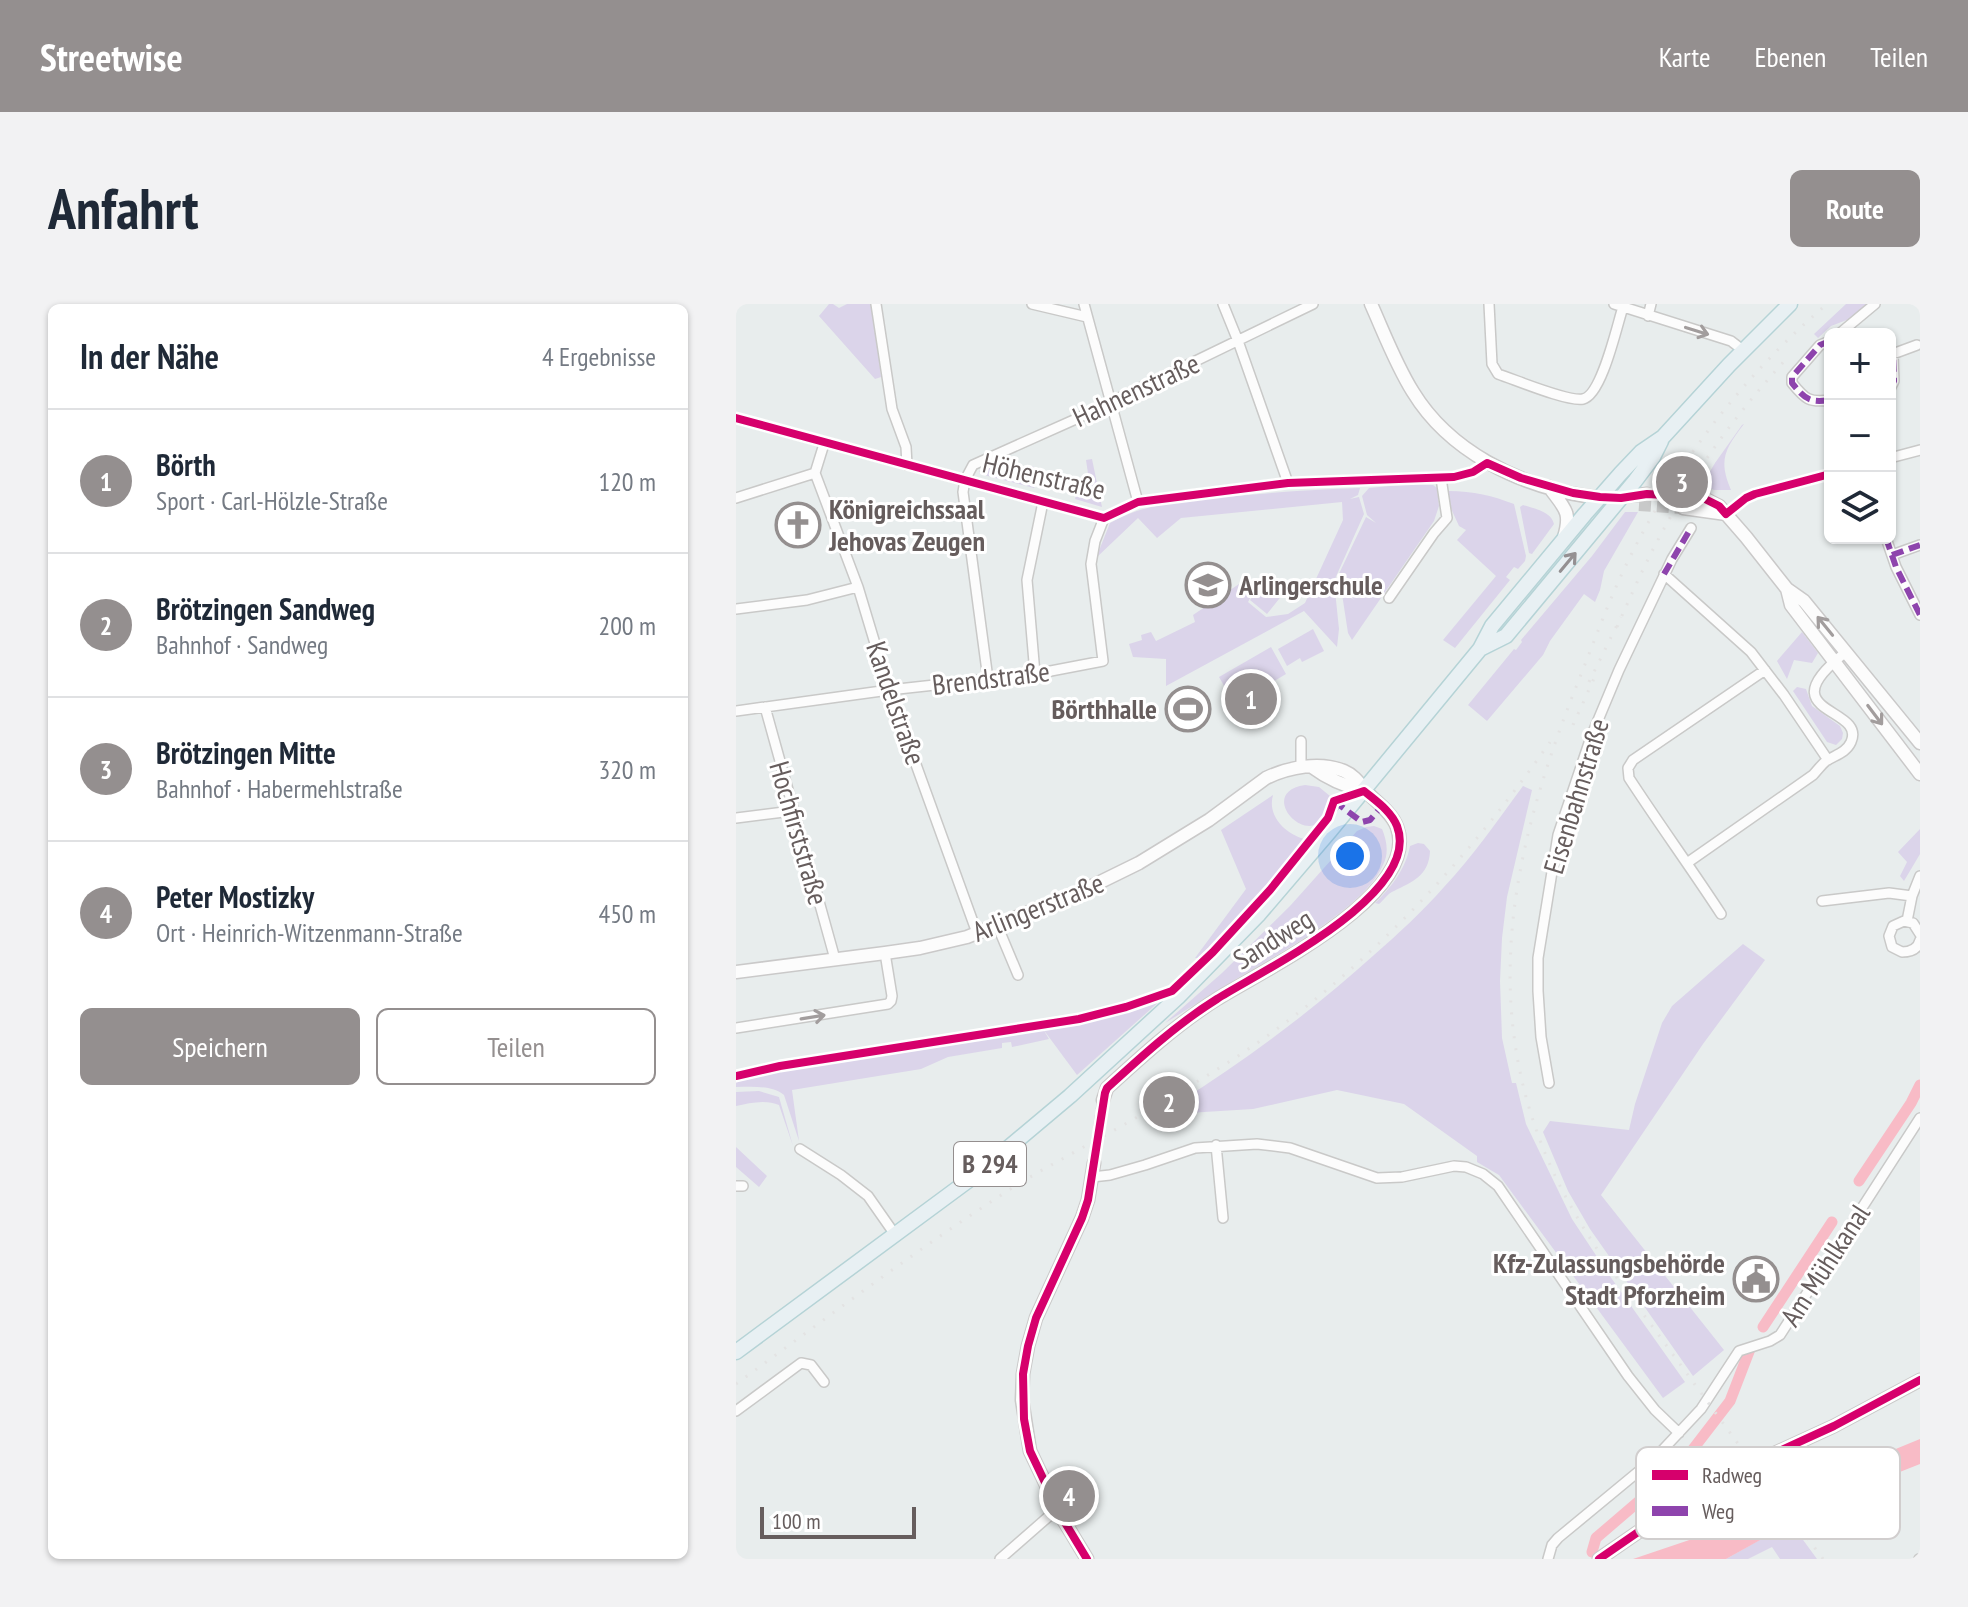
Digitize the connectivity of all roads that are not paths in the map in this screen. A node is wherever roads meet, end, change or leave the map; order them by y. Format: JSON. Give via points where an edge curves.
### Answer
{"nodes":[{"id":1,"x":876,"y":304,"type":"edge"},
{"id":2,"x":1032,"y":304,"type":"edge"},
{"id":3,"x":1084,"y":304,"type":"edge"},
{"id":4,"x":1223,"y":304,"type":"edge"},
{"id":5,"x":1313,"y":304,"type":"edge"},
{"id":6,"x":1371,"y":304,"type":"edge"},
{"id":7,"x":1489,"y":304,"type":"edge"},
{"id":8,"x":1651,"y":304,"type":"edge"},
{"id":9,"x":1790,"y":304,"type":"edge"},
{"id":10,"x":1875,"y":304,"type":"edge"},
{"id":11,"x":1618,"y":306,"type":"edge"},
{"id":12,"x":1648,"y":316,"type":"junction"},
{"id":13,"x":1087,"y":317,"type":"junction"},
{"id":14,"x":1846,"y":328,"type":"edge"},
{"id":15,"x":1238,"y":341,"type":"junction"},
{"id":16,"x":1824,"y":343,"type":"edge"},
{"id":17,"x":1917,"y":345,"type":"dead end"},
{"id":18,"x":1744,"y":351,"type":"junction"},
{"id":19,"x":1896,"y":353,"type":"edge"},
{"id":20,"x":1824,"y":401,"type":"edge"},
{"id":21,"x":1112,"y":402,"type":"junction"},
{"id":22,"x":736,"y":418,"type":"edge"},
{"id":23,"x":1663,"y":437,"type":"junction"},
{"id":24,"x":824,"y":444,"type":"junction"},
{"id":25,"x":1920,"y":450,"type":"edge"},
{"id":26,"x":1896,"y":456,"type":"edge"},
{"id":27,"x":1487,"y":463,"type":"junction"},
{"id":28,"x":907,"y":465,"type":"junction"},
{"id":29,"x":815,"y":473,"type":"junction"},
{"id":30,"x":1824,"y":476,"type":"edge"},
{"id":31,"x":1441,"y":478,"type":"junction"},
{"id":32,"x":965,"y":480,"type":"junction"},
{"id":33,"x":1288,"y":483,"type":"junction"},
{"id":34,"x":1549,"y":487,"type":"junction"},
{"id":35,"x":1600,"y":497,"type":"junction"},
{"id":36,"x":736,"y":498,"type":"edge"},
{"id":37,"x":1621,"y":498,"type":"junction"},
{"id":38,"x":1643,"y":500,"type":"tunnel mouth"},
{"id":39,"x":1043,"y":502,"type":"junction"},
{"id":40,"x":1138,"y":502,"type":"junction"},
{"id":41,"x":1686,"y":502,"type":"tunnel mouth"},
{"id":42,"x":1726,"y":514,"type":"junction"},
{"id":43,"x":1104,"y":518,"type":"junction"},
{"id":44,"x":1691,"y":528,"type":"dead end"},
{"id":45,"x":1564,"y":539,"type":"junction"},
{"id":46,"x":1888,"y":544,"type":"edge"},
{"id":47,"x":1920,"y":545,"type":"edge"},
{"id":48,"x":1892,"y":555,"type":"junction"},
{"id":49,"x":1664,"y":574,"type":"junction"},
{"id":50,"x":858,"y":587,"type":"junction"},
{"id":51,"x":1787,"y":589,"type":"junction"},
{"id":52,"x":1389,"y":598,"type":"dead end"},
{"id":53,"x":736,"y":609,"type":"edge"},
{"id":54,"x":1920,"y":615,"type":"edge"},
{"id":55,"x":1480,"y":649,"type":"junction"},
{"id":56,"x":1846,"y":652,"type":"junction"},
{"id":57,"x":1834,"y":661,"type":"junction"},
{"id":58,"x":1765,"y":670,"type":"junction"},
{"id":59,"x":1035,"y":674,"type":"junction"},
{"id":60,"x":988,"y":679,"type":"junction"},
{"id":61,"x":889,"y":690,"type":"junction"},
{"id":62,"x":765,"y":707,"type":"junction"},
{"id":63,"x":736,"y":711,"type":"edge"},
{"id":64,"x":1301,"y":741,"type":"dead end"},
{"id":65,"x":1920,"y":743,"type":"edge"},
{"id":66,"x":1828,"y":760,"type":"junction"},
{"id":67,"x":1306,"y":767,"type":"junction"},
{"id":68,"x":1920,"y":774,"type":"edge"},
{"id":69,"x":1364,"y":791,"type":"junction"},
{"id":70,"x":792,"y":811,"type":"junction"},
{"id":71,"x":736,"y":818,"type":"edge"},
{"id":72,"x":1687,"y":863,"type":"junction"},
{"id":73,"x":1920,"y":876,"type":"edge"},
{"id":74,"x":1912,"y":896,"type":"junction"},
{"id":75,"x":1822,"y":901,"type":"dead end"},
{"id":76,"x":1721,"y":914,"type":"dead end"},
{"id":77,"x":1907,"y":921,"type":"junction"},
{"id":78,"x":997,"y":925,"type":"junction"},
{"id":79,"x":977,"y":933,"type":"junction"},
{"id":80,"x":1919,"y":943,"type":"edge"},
{"id":81,"x":885,"y":953,"type":"junction"},
{"id":82,"x":835,"y":959,"type":"junction"},
{"id":83,"x":736,"y":972,"type":"edge"},
{"id":84,"x":1018,"y":975,"type":"dead end"},
{"id":85,"x":736,"y":1028,"type":"edge"},
{"id":86,"x":1549,"y":1083,"type":"dead end"},
{"id":87,"x":1103,"y":1100,"type":"tunnel mouth"},
{"id":88,"x":1920,"y":1118,"type":"edge"},
{"id":89,"x":1216,"y":1145,"type":"junction"},
{"id":90,"x":800,"y":1149,"type":"dead end"},
{"id":91,"x":1094,"y":1163,"type":"tunnel mouth"},
{"id":92,"x":1092,"y":1177,"type":"junction"},
{"id":93,"x":1223,"y":1218,"type":"dead end"},
{"id":94,"x":896,"y":1236,"type":"junction"},
{"id":95,"x":736,"y":1352,"type":"edge"},
{"id":96,"x":1920,"y":1380,"type":"edge"},
{"id":97,"x":824,"y":1382,"type":"dead end"},
{"id":98,"x":736,"y":1411,"type":"edge"},
{"id":99,"x":1679,"y":1433,"type":"junction"},
{"id":100,"x":1666,"y":1447,"type":"edge"},
{"id":101,"x":1788,"y":1447,"type":"edge"},
{"id":102,"x":1636,"y":1474,"type":"edge"},
{"id":103,"x":1061,"y":1516,"type":"junction"},
{"id":104,"x":1636,"y":1533,"type":"edge"},
{"id":105,"x":1000,"y":1559,"type":"edge"},
{"id":106,"x":1087,"y":1559,"type":"edge"},
{"id":107,"x":1548,"y":1559,"type":"edge"},
{"id":108,"x":1599,"y":1559,"type":"edge"}],
"edges":[{"from":1,"to":28,"type":"street","via":[[892,409]]},
{"from":2,"to":13,"type":"street"},
{"from":3,"to":13,"type":"street"},
{"from":4,"to":15,"type":"street"},
{"from":5,"to":15,"type":"street","name":"Hahnenstraße"},
{"from":6,"to":27,"type":"main road","via":[[1412,392],[1454,438]]},
{"from":7,"to":11,"type":"street","via":[[1492,364],[1498,374],[1582,399],[1595,390],[1606,363]]},
{"from":8,"to":12,"type":"street"},
{"from":9,"to":18,"type":"main road","number":"B 294"},
{"from":10,"to":14,"type":"street"},
{"from":11,"to":12,"type":"street"},
{"from":12,"to":18,"type":"street","one_way":true,"via":[[1731,341]]},
{"from":13,"to":21,"type":"street"},
{"from":15,"to":21,"type":"street","name":"Hahnenstraße"},
{"from":15,"to":33,"type":"street"},
{"from":16,"to":20,"type":"street","via":[[1792,377],[1806,399]]},
{"from":17,"to":19,"type":"street"},
{"from":18,"to":23,"type":"main road","number":"B 294"},
{"from":21,"to":32,"type":"street","name":"Hahnenstraße","via":[[973,465]]},
{"from":21,"to":40,"type":"street"},
{"from":22,"to":24,"type":"street","name":"Höhenstraße"},
{"from":23,"to":35,"type":"main road","number":"B 294","via":[[1641,452]]},
{"from":23,"to":37,"type":"main road","number":"B 294"},
{"from":24,"to":28,"type":"street","name":"Höhenstraße"},
{"from":24,"to":29,"type":"street"},
{"from":25,"to":26,"type":"street"},
{"from":27,"to":31,"type":"street","name":"Höhenstraße","via":[[1464,476]]},
{"from":27,"to":34,"type":"main road"},
{"from":28,"to":32,"type":"street","name":"Höhenstraße"},
{"from":29,"to":36,"type":"street"},
{"from":29,"to":50,"type":"street","name":"Kandelstraße"},
{"from":30,"to":42,"type":"street","via":[[1755,494]]},
{"from":31,"to":33,"type":"street","name":"Höhenstraße"},
{"from":31,"to":52,"type":"street","via":[[1447,518]]},
{"from":32,"to":39,"type":"street","name":"Höhenstraße"},
{"from":32,"to":60,"type":"street"},
{"from":33,"to":40,"type":"street","name":"Höhenstraße"},
{"from":34,"to":35,"type":"main road"},
{"from":34,"to":45,"type":"main road","via":[[1567,513]]},
{"from":35,"to":37,"type":"main road"},
{"from":35,"to":45,"type":"main road","number":"B 294"},
{"from":37,"to":38,"type":"main road"},
{"from":55,"to":37,"type":"main road","number":"B 294","one_way":true,"via":[[1506,636]]},
{"from":39,"to":43,"type":"street","name":"Höhenstraße"},
{"from":39,"to":59,"type":"street","name":"Höhenstraße","via":[[1027,580]]},
{"from":40,"to":43,"type":"street","name":"Höhenstraße"},
{"from":41,"to":42,"type":"main road","via":[[1710,500]]},
{"from":42,"to":51,"type":"main road"},
{"from":43,"to":59,"type":"street","name":"Brendstraße","via":[[1091,564],[1103,661]]},
{"from":44,"to":49,"type":"street","name":"Eisenbahnstraße"},
{"from":45,"to":55,"type":"main road","number":"B 294","via":[[1492,626]]},
{"from":46,"to":48,"type":"street"},
{"from":47,"to":48,"type":"street"},
{"from":48,"to":54,"type":"street"},
{"from":49,"to":58,"type":"street"},
{"from":49,"to":86,"type":"street","name":"Eisenbahnstraße","via":[[1591,737],[1558,835],[1538,958]]},
{"from":50,"to":53,"type":"street"},
{"from":50,"to":61,"type":"street","name":"Kandelstraße"},
{"from":56,"to":51,"type":"main road","one_way":true,"via":[[1804,601]]},
{"from":51,"to":57,"type":"main road","via":[[1791,605]]},
{"from":55,"to":69,"type":"main road","number":"B 294"},
{"from":56,"to":57,"type":"street"},
{"from":56,"to":65,"type":"main road"},
{"from":57,"to":66,"type":"street","via":[[1820,675],[1814,692],[1821,705],[1848,724],[1853,737],[1844,752]]},
{"from":57,"to":68,"type":"main road","one_way":true},
{"from":58,"to":66,"type":"street"},
{"from":58,"to":72,"type":"street","via":[[1628,768],[1629,778]]},
{"from":59,"to":60,"type":"street","name":"Brendstraße"},
{"from":60,"to":61,"type":"street","name":"Brendstraße"},
{"from":61,"to":62,"type":"street","name":"Brendstraße"},
{"from":61,"to":79,"type":"street","name":"Kandelstraße"},
{"from":62,"to":63,"type":"street","name":"Brendstraße"},
{"from":62,"to":70,"type":"street","name":"Hochfirststraße"},
{"from":64,"to":67,"type":"street"},
{"from":66,"to":72,"type":"street"},
{"from":67,"to":69,"type":"main road"},
{"from":67,"to":78,"type":"main road","name":"Arlingerstraße","via":[[1266,778],[1139,863]]},
{"from":69,"to":87,"type":"main road","name":"Sandweg","via":[[1394,820],[1399,837],[1395,861],[1375,892],[1303,949],[1177,1027],[1107,1088]]},
{"from":69,"to":94,"type":"main road","number":"B 294","via":[[1259,914],[1178,997],[1025,1135]]},
{"from":70,"to":71,"type":"street"},
{"from":70,"to":82,"type":"street","name":"Hochfirststraße"},
{"from":72,"to":76,"type":"street"},
{"from":73,"to":74,"type":"street"},
{"from":74,"to":75,"type":"street","via":[[1889,893]]},
{"from":74,"to":77,"type":"street"},
{"from":77,"to":80,"type":"street","via":[[1917,927]]},
{"from":77,"to":80,"type":"street","via":[[1889,932],[1892,947],[1907,952]]},
{"from":78,"to":79,"type":"main road","name":"Arlingerstraße"},
{"from":78,"to":84,"type":"street"},
{"from":79,"to":81,"type":"main road","name":"Arlingerstraße"},
{"from":81,"to":82,"type":"main road","name":"Arlingerstraße"},
{"from":85,"to":81,"type":"street","one_way":true,"via":[[891,1001]]},
{"from":82,"to":83,"type":"main road","name":"Arlingerstraße"},
{"from":88,"to":99,"type":"street","name":"Am Mühlkanal","via":[[1780,1335],[1739,1351]]},
{"from":89,"to":92,"type":"street"},
{"from":89,"to":93,"type":"street"},
{"from":89,"to":99,"type":"street","via":[[1290,1148],[1377,1178],[1454,1166],[1483,1174],[1498,1186],[1628,1376]]},
{"from":90,"to":94,"type":"street","via":[[868,1196]]},
{"from":91,"to":92,"type":"main road"},
{"from":92,"to":103,"type":"main road","via":[[1082,1218],[1036,1318],[1023,1374],[1030,1451]]},
{"from":94,"to":95,"type":"main road","number":"B 294"},
{"from":96,"to":101,"type":"main road"},
{"from":97,"to":98,"type":"street","via":[[811,1365],[801,1363]]},
{"from":99,"to":100,"type":"street","name":"Am Mühlkanal"},
{"from":102,"to":107,"type":"street","name":"Am Mühlkanal","via":[[1558,1538]]},
{"from":103,"to":105,"type":"street","via":[[1048,1517]]},
{"from":103,"to":106,"type":"main road"},
{"from":104,"to":108,"type":"main road"}]}
